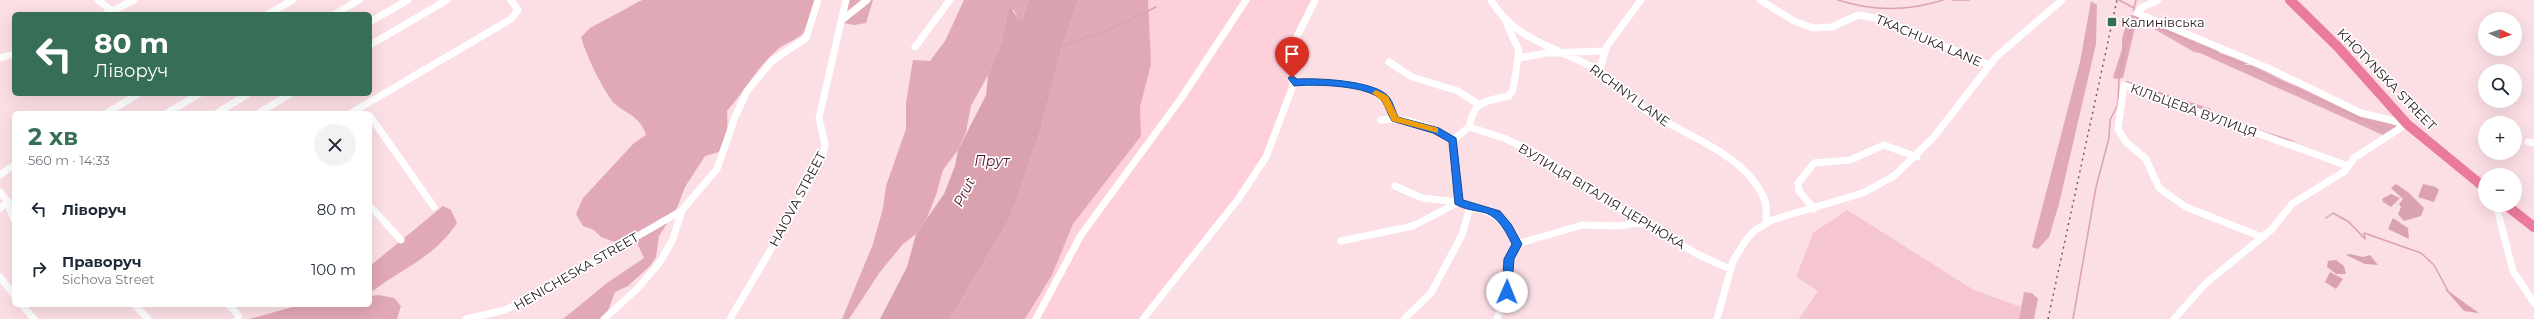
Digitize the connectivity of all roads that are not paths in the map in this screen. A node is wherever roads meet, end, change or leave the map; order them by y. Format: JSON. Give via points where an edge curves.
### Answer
{"nodes":[{"id":1,"x":98,"y":0,"type":"edge"},
{"id":2,"x":134,"y":0,"type":"edge"},
{"id":3,"x":293,"y":0,"type":"edge"},
{"id":4,"x":358,"y":0,"type":"edge"},
{"id":5,"x":408,"y":0,"type":"edge"},
{"id":6,"x":447,"y":0,"type":"edge"},
{"id":7,"x":511,"y":0,"type":"edge"},
{"id":8,"x":818,"y":0,"type":"edge"},
{"id":9,"x":846,"y":0,"type":"edge"},
{"id":10,"x":867,"y":0,"type":"edge"},
{"id":11,"x":950,"y":0,"type":"edge"},
{"id":12,"x":1246,"y":0,"type":"edge"},
{"id":13,"x":1315,"y":0,"type":"edge"},
{"id":14,"x":1491,"y":0,"type":"edge"},
{"id":15,"x":1648,"y":0,"type":"edge"},
{"id":16,"x":1760,"y":0,"type":"edge"},
{"id":17,"x":2062,"y":0,"type":"edge"},
{"id":18,"x":2158,"y":0,"type":"edge"},
{"id":19,"x":2290,"y":0,"type":"edge"},
{"id":20,"x":1641,"y":1,"type":"edge"},
{"id":21,"x":108,"y":12,"type":"edge"},
{"id":22,"x":111,"y":12,"type":"edge"},
{"id":23,"x":272,"y":12,"type":"edge"},
{"id":24,"x":338,"y":12,"type":"edge"},
{"id":25,"x":1503,"y":17,"type":"junction"},
{"id":26,"x":842,"y":20,"type":"junction"},
{"id":27,"x":372,"y":21,"type":"edge"},
{"id":28,"x":372,"y":45,"type":"edge"},
{"id":29,"x":915,"y":47,"type":"dead end"},
{"id":30,"x":1605,"y":51,"type":"junction"},
{"id":31,"x":1561,"y":52,"type":"junction"},
{"id":32,"x":12,"y":55,"type":"edge"},
{"id":33,"x":0,"y":58,"type":"edge"},
{"id":34,"x":1519,"y":58,"type":"junction"},
{"id":35,"x":1389,"y":62,"type":"dead end"},
{"id":36,"x":1989,"y":65,"type":"junction"},
{"id":37,"x":1600,"y":71,"type":"junction"},
{"id":38,"x":1294,"y":83,"type":"junction"},
{"id":39,"x":135,"y":96,"type":"edge"},
{"id":40,"x":196,"y":96,"type":"edge"},
{"id":41,"x":245,"y":96,"type":"edge"},
{"id":42,"x":287,"y":96,"type":"edge"},
{"id":43,"x":1478,"y":104,"type":"junction"},
{"id":44,"x":362,"y":107,"type":"junction"},
{"id":45,"x":110,"y":111,"type":"edge"},
{"id":46,"x":170,"y":111,"type":"edge"},
{"id":47,"x":220,"y":111,"type":"edge"},
{"id":48,"x":262,"y":111,"type":"edge"},
{"id":49,"x":355,"y":111,"type":"edge"},
{"id":50,"x":366,"y":111,"type":"edge"},
{"id":51,"x":372,"y":119,"type":"edge"},
{"id":52,"x":1395,"y":119,"type":"junction"},
{"id":53,"x":1381,"y":120,"type":"dead end"},
{"id":54,"x":2407,"y":124,"type":"junction"},
{"id":55,"x":1469,"y":127,"type":"junction"},
{"id":56,"x":1453,"y":140,"type":"junction"},
{"id":57,"x":1917,"y":157,"type":"junction"},
{"id":58,"x":12,"y":166,"type":"edge"},
{"id":59,"x":2348,"y":166,"type":"junction"},
{"id":60,"x":0,"y":175,"type":"edge"},
{"id":61,"x":2478,"y":182,"type":"edge"},
{"id":62,"x":1395,"y":186,"type":"dead end"},
{"id":63,"x":0,"y":192,"type":"edge"},
{"id":64,"x":1458,"y":202,"type":"junction"},
{"id":65,"x":12,"y":205,"type":"edge"},
{"id":66,"x":434,"y":207,"type":"dead end"},
{"id":67,"x":1470,"y":207,"type":"junction"},
{"id":68,"x":0,"y":208,"type":"edge"},
{"id":69,"x":372,"y":208,"type":"edge"},
{"id":70,"x":1814,"y":209,"type":"junction"},
{"id":71,"x":681,"y":211,"type":"junction"},
{"id":72,"x":2498,"y":212,"type":"edge"},
{"id":73,"x":2515,"y":212,"type":"edge"},
{"id":74,"x":1646,"y":222,"type":"junction"},
{"id":75,"x":1766,"y":222,"type":"junction"},
{"id":76,"x":2534,"y":228,"type":"edge"},
{"id":77,"x":2262,"y":237,"type":"junction"},
{"id":78,"x":401,"y":240,"type":"dead end"},
{"id":79,"x":1341,"y":241,"type":"dead end"},
{"id":80,"x":1517,"y":244,"type":"junction"},
{"id":81,"x":1730,"y":269,"type":"junction"},
{"id":82,"x":0,"y":277,"type":"edge"},
{"id":83,"x":12,"y":292,"type":"edge"},
{"id":84,"x":2534,"y":303,"type":"edge"},
{"id":85,"x":24,"y":307,"type":"edge"},
{"id":86,"x":137,"y":307,"type":"edge"},
{"id":87,"x":231,"y":307,"type":"edge"},
{"id":88,"x":34,"y":319,"type":"edge"},
{"id":89,"x":148,"y":319,"type":"edge"},
{"id":90,"x":238,"y":319,"type":"edge"},
{"id":91,"x":466,"y":319,"type":"edge"},
{"id":92,"x":604,"y":319,"type":"edge"},
{"id":93,"x":730,"y":319,"type":"edge"},
{"id":94,"x":1036,"y":319,"type":"edge"},
{"id":95,"x":1143,"y":319,"type":"edge"},
{"id":96,"x":1404,"y":319,"type":"edge"},
{"id":97,"x":1497,"y":319,"type":"edge"},
{"id":98,"x":1717,"y":319,"type":"edge"},
{"id":99,"x":2174,"y":319,"type":"edge"}],
"edges":[{"from":1,"to":21,"type":"street"},
{"from":2,"to":22,"type":"street"},
{"from":3,"to":23,"type":"street"},
{"from":4,"to":24,"type":"street"},
{"from":5,"to":27,"type":"street"},
{"from":6,"to":28,"type":"street"},
{"from":7,"to":44,"type":"street","via":[[518,10],[511,19]]},
{"from":8,"to":71,"type":"street","name":"HENICHESKA STREET","via":[[806,38],[781,52],[753,80],[735,117],[725,152],[716,170],[703,189]]},
{"from":9,"to":26,"type":"street","name":"HAIOVA STREET"},
{"from":10,"to":26,"type":"street"},
{"from":11,"to":29,"type":"street"},
{"from":12,"to":94,"type":"street","via":[[1182,97],[1080,235]]},
{"from":13,"to":38,"type":"street","via":[[1291,48],[1290,74]]},
{"from":14,"to":25,"type":"street","name":"RICHNYI LANE","via":[[1497,12]]},
{"from":15,"to":20,"type":"street"},
{"from":16,"to":36,"type":"street","name":"TKACHUKA LANE","via":[[1781,15],[1817,28],[1831,27],[1854,14],[1871,16]]},
{"from":17,"to":36,"type":"street"},
{"from":18,"to":54,"type":"street","via":[[2141,8],[2137,13],[2232,52],[2365,113]]},
{"from":19,"to":54,"type":"highway","name":"KHOTYNSKA STREET","via":[[2338,47]]},
{"from":20,"to":30,"type":"street"},
{"from":25,"to":31,"type":"street","name":"RICHNYI LANE","via":[[1525,34]]},
{"from":25,"to":34,"type":"street","via":[[1516,40]]},
{"from":26,"to":93,"type":"street","name":"HAIOVA STREET","via":[[819,118],[825,144],[824,151],[800,200]]},
{"from":30,"to":31,"type":"street"},
{"from":30,"to":37,"type":"street"},
{"from":31,"to":34,"type":"street"},
{"from":31,"to":37,"type":"street","name":"RICHNYI LANE"},
{"from":32,"to":33,"type":"street"},
{"from":34,"to":43,"type":"street","via":[[1513,90],[1508,96]]},
{"from":35,"to":43,"type":"street","via":[[1412,77],[1458,91]]},
{"from":36,"to":57,"type":"street"},
{"from":37,"to":75,"type":"street","name":"RICHNYI LANE","via":[[1643,108],[1734,162],[1756,185],[1764,198]]},
{"from":38,"to":52,"type":"street","via":[[1315,81],[1368,88],[1385,98]]},
{"from":38,"to":95,"type":"street","via":[[1279,129],[1253,180]]},
{"from":39,"to":45,"type":"street"},
{"from":40,"to":46,"type":"street"},
{"from":41,"to":47,"type":"street"},
{"from":42,"to":48,"type":"street"},
{"from":43,"to":55,"type":"street","via":[[1472,112]]},
{"from":44,"to":49,"type":"street"},
{"from":44,"to":50,"type":"street"},
{"from":51,"to":66,"type":"street"},
{"from":52,"to":53,"type":"street"},
{"from":52,"to":56,"type":"street","via":[[1436,130]]},
{"from":54,"to":59,"type":"street","via":[[2398,126],[2391,134],[2354,158]]},
{"from":54,"to":61,"type":"highway","name":"KHOTYNSKA STREET"},
{"from":55,"to":56,"type":"street"},
{"from":55,"to":74,"type":"street","name":"ВУЛИЦЯ ВІТАЛІЯ ЦЕРНЮКА","via":[[1499,136],[1543,158],[1602,198]]},
{"from":56,"to":64,"type":"street"},
{"from":57,"to":70,"type":"street","via":[[1893,177],[1867,191]]},
{"from":57,"to":70,"type":"street","via":[[1884,145],[1850,160],[1814,163],[1798,183],[1799,191]]},
{"from":58,"to":60,"type":"street"},
{"from":59,"to":77,"type":"street","via":[[2345,171],[2292,204]]},
{"from":59,"to":77,"type":"street","name":"КІЛЬЦЕВА ВУЛИЦЯ","via":[[2124,85],[2118,129],[2126,142],[2146,159],[2159,188],[2186,207]]},
{"from":62,"to":64,"type":"street","via":[[1422,198]]},
{"from":63,"to":68,"type":"street","via":[[8,202]]},
{"from":64,"to":67,"type":"street"},
{"from":64,"to":79,"type":"street","via":[[1413,226]]},
{"from":65,"to":68,"type":"street"},
{"from":67,"to":80,"type":"street","via":[[1497,214]]},
{"from":67,"to":96,"type":"street","via":[[1462,235],[1431,293]]},
{"from":69,"to":78,"type":"street"},
{"from":70,"to":75,"type":"street"},
{"from":71,"to":91,"type":"street","name":"HENICHESKA STREET","via":[[529,299],[505,310]]},
{"from":71,"to":92,"type":"street","via":[[666,253],[652,272]]},
{"from":72,"to":84,"type":"street","via":[[2513,271]]},
{"from":73,"to":76,"type":"highway"},
{"from":74,"to":80,"type":"street","via":[[1619,226],[1582,225]]},
{"from":74,"to":81,"type":"street","name":"ВУЛИЦЯ ВІТАЛІЯ ЦЕРНЮКА","via":[[1699,255]]},
{"from":75,"to":81,"type":"street","via":[[1753,232],[1739,249]]},
{"from":77,"to":99,"type":"street","via":[[2205,284]]},
{"from":80,"to":97,"type":"street","via":[[1509,259],[1507,292]]},
{"from":81,"to":98,"type":"street"},
{"from":82,"to":83,"type":"street"},
{"from":85,"to":88,"type":"street"},
{"from":86,"to":89,"type":"street"},
{"from":87,"to":90,"type":"street","via":[[238,315]]}]}
